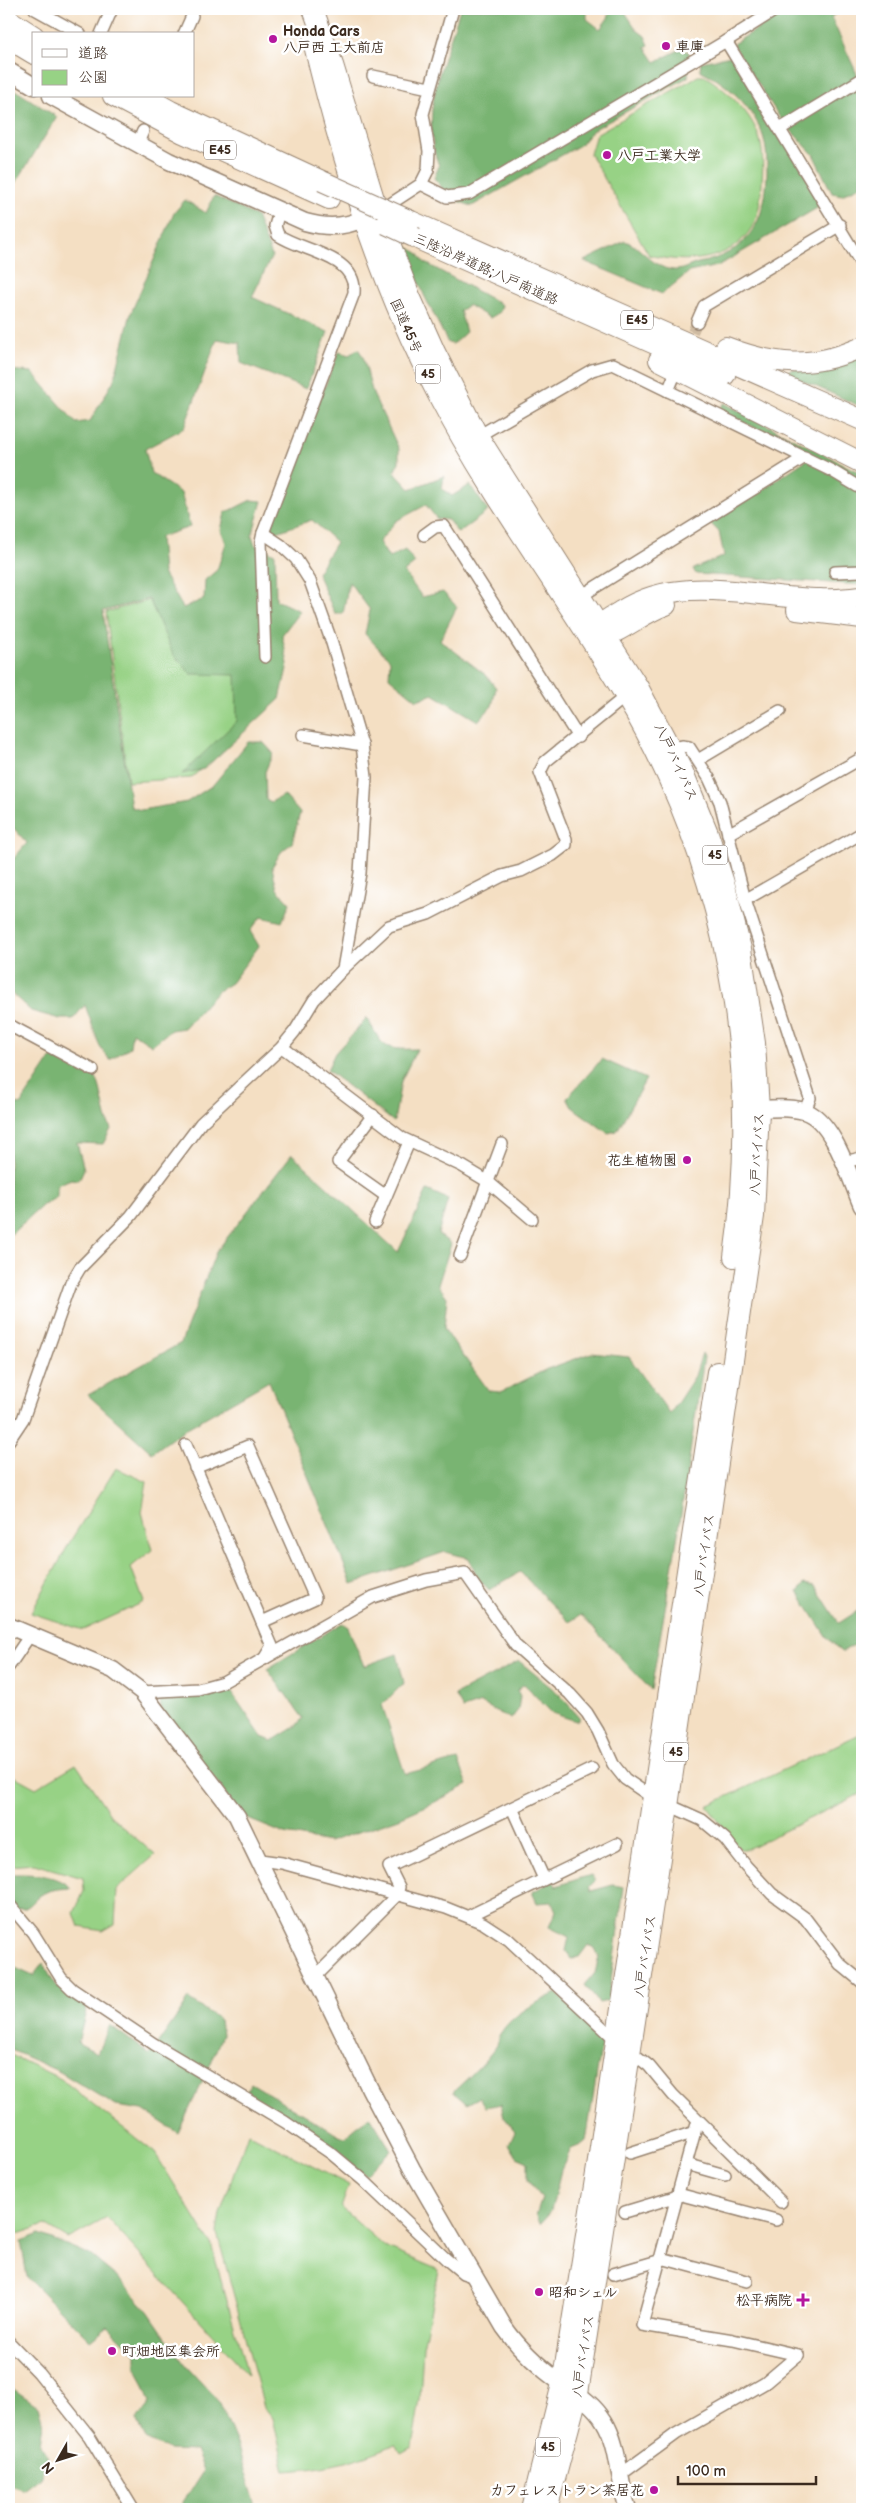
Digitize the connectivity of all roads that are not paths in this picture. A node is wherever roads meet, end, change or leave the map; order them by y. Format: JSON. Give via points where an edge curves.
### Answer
{"nodes":[{"id":1,"x":35,"y":9,"type":"edge"},
{"id":2,"x":112,"y":9,"type":"edge"},
{"id":3,"x":307,"y":9,"type":"edge"},
{"id":4,"x":313,"y":9,"type":"edge"},
{"id":5,"x":453,"y":9,"type":"edge"},
{"id":6,"x":776,"y":9,"type":"edge"},
{"id":7,"x":192,"y":16,"type":"dead end"},
{"id":8,"x":9,"y":20,"type":"edge"},
{"id":9,"x":76,"y":32,"type":"edge"},
{"id":10,"x":102,"y":32,"type":"edge"},
{"id":11,"x":185,"y":32,"type":"edge"},
{"id":12,"x":32,"y":35,"type":"edge"},
{"id":13,"x":9,"y":39,"type":"edge"},
{"id":14,"x":726,"y":41,"type":"junction"},
{"id":15,"x":32,"y":53,"type":"edge"},
{"id":16,"x":9,"y":70,"type":"edge"},
{"id":17,"x":373,"y":76,"type":"dead end"},
{"id":18,"x":862,"y":79,"type":"edge"},
{"id":19,"x":32,"y":85,"type":"edge"},
{"id":20,"x":429,"y":88,"type":"junction"},
{"id":21,"x":55,"y":98,"type":"edge"},
{"id":22,"x":116,"y":98,"type":"edge"},
{"id":23,"x":148,"y":98,"type":"edge"},
{"id":24,"x":780,"y":129,"type":"junction"},
{"id":25,"x":421,"y":184,"type":"junction"},
{"id":26,"x":325,"y":190,"type":"junction"},
{"id":27,"x":279,"y":212,"type":"junction"},
{"id":28,"x":371,"y":216,"type":"junction"},
{"id":29,"x":840,"y":225,"type":"junction"},
{"id":30,"x":414,"y":230,"type":"junction"},
{"id":31,"x":465,"y":260,"type":"junction"},
{"id":32,"x":862,"y":265,"type":"edge"},
{"id":33,"x":557,"y":285,"type":"junction"},
{"id":34,"x":697,"y":322,"type":"tunnel mouth"},
{"id":35,"x":862,"y":347,"type":"edge"},
{"id":36,"x":673,"y":379,"type":"dead end"},
{"id":37,"x":668,"y":391,"type":"junction"},
{"id":38,"x":862,"y":420,"type":"edge"},
{"id":39,"x":862,"y":435,"type":"edge"},
{"id":40,"x":478,"y":436,"type":"junction"},
{"id":41,"x":805,"y":457,"type":"junction"},
{"id":42,"x":862,"y":464,"type":"edge"},
{"id":43,"x":862,"y":489,"type":"edge"},
{"id":44,"x":263,"y":533,"type":"junction"},
{"id":45,"x":424,"y":535,"type":"dead end"},
{"id":46,"x":862,"y":571,"type":"edge"},
{"id":47,"x":835,"y":572,"type":"dead end"},
{"id":48,"x":581,"y":596,"type":"junction"},
{"id":49,"x":862,"y":596,"type":"edge"},
{"id":50,"x":862,"y":604,"type":"edge"},
{"id":51,"x":814,"y":605,"type":"junction"},
{"id":52,"x":862,"y":612,"type":"edge"},
{"id":53,"x":862,"y":618,"type":"edge"},
{"id":54,"x":599,"y":634,"type":"junction"},
{"id":55,"x":265,"y":657,"type":"dead end"},
{"id":56,"x":626,"y":696,"type":"junction"},
{"id":57,"x":780,"y":711,"type":"dead end"},
{"id":58,"x":303,"y":735,"type":"dead end"},
{"id":59,"x":578,"y":737,"type":"junction"},
{"id":60,"x":362,"y":745,"type":"junction"},
{"id":61,"x":673,"y":750,"type":"junction"},
{"id":62,"x":862,"y":758,"type":"edge"},
{"id":63,"x":698,"y":760,"type":"junction"},
{"id":64,"x":862,"y":832,"type":"edge"},
{"id":65,"x":728,"y":834,"type":"junction"},
{"id":66,"x":745,"y":900,"type":"junction"},
{"id":67,"x":343,"y":969,"type":"junction"},
{"id":68,"x":9,"y":1025,"type":"edge"},
{"id":69,"x":282,"y":1047,"type":"junction"},
{"id":70,"x":92,"y":1070,"type":"dead end"},
{"id":71,"x":752,"y":1110,"type":"junction"},
{"id":72,"x":805,"y":1111,"type":"junction"},
{"id":73,"x":373,"y":1115,"type":"junction"},
{"id":74,"x":409,"y":1142,"type":"junction"},
{"id":75,"x":502,"y":1144,"type":"dead end"},
{"id":76,"x":862,"y":1158,"type":"edge"},
{"id":77,"x":843,"y":1162,"type":"junction"},
{"id":78,"x":487,"y":1181,"type":"junction"},
{"id":79,"x":386,"y":1196,"type":"junction"},
{"id":80,"x":862,"y":1206,"type":"edge"},
{"id":81,"x":532,"y":1219,"type":"dead end"},
{"id":82,"x":375,"y":1222,"type":"dead end"},
{"id":83,"x":460,"y":1256,"type":"dead end"},
{"id":84,"x":9,"y":1440,"type":"edge"},
{"id":85,"x":186,"y":1446,"type":"dead end"},
{"id":86,"x":196,"y":1468,"type":"junction"},
{"id":87,"x":262,"y":1622,"type":"junction"},
{"id":88,"x":9,"y":1626,"type":"edge"},
{"id":89,"x":30,"y":1635,"type":"junction"},
{"id":90,"x":263,"y":1660,"type":"junction"},
{"id":91,"x":9,"y":1666,"type":"edge"},
{"id":92,"x":142,"y":1692,"type":"junction"},
{"id":93,"x":592,"y":1769,"type":"dead end"},
{"id":94,"x":661,"y":1802,"type":"junction"},
{"id":95,"x":512,"y":1808,"type":"junction"},
{"id":96,"x":617,"y":1844,"type":"dead end"},
{"id":97,"x":260,"y":1860,"type":"junction"},
{"id":98,"x":544,"y":1879,"type":"junction"},
{"id":99,"x":397,"y":1895,"type":"junction"},
{"id":100,"x":9,"y":1904,"type":"edge"},
{"id":101,"x":469,"y":1916,"type":"junction"},
{"id":102,"x":316,"y":1976,"type":"junction"},
{"id":103,"x":862,"y":1982,"type":"edge"},
{"id":104,"x":623,"y":2046,"type":"junction"},
{"id":105,"x":698,"y":2120,"type":"junction"},
{"id":106,"x":695,"y":2132,"type":"junction"},
{"id":107,"x":630,"y":2153,"type":"dead end"},
{"id":108,"x":686,"y":2164,"type":"junction"},
{"id":109,"x":725,"y":2175,"type":"dead end"},
{"id":110,"x":678,"y":2195,"type":"junction"},
{"id":111,"x":781,"y":2202,"type":"dead end"},
{"id":112,"x":625,"y":2212,"type":"dead end"},
{"id":113,"x":776,"y":2220,"type":"dead end"},
{"id":114,"x":660,"y":2260,"type":"junction"},
{"id":115,"x":613,"y":2274,"type":"dead end"},
{"id":116,"x":475,"y":2278,"type":"junction"},
{"id":117,"x":748,"y":2281,"type":"dead end"},
{"id":118,"x":9,"y":2342,"type":"edge"},
{"id":119,"x":570,"y":2388,"type":"junction"},
{"id":120,"x":620,"y":2476,"type":"junction"},
{"id":121,"x":133,"y":2509,"type":"edge"},
{"id":122,"x":531,"y":2509,"type":"edge"},
{"id":123,"x":547,"y":2509,"type":"edge"},
{"id":124,"x":628,"y":2509,"type":"edge"}],
"edges":[{"from":1,"to":9,"type":"street"},
{"from":2,"to":10,"type":"street"},
{"from":3,"to":28,"type":"highway","name":"国道45号","number":"45","via":[[323,82]]},
{"from":4,"to":28,"type":"highway","name":"国道45号","number":"45","via":[[333,65]]},
{"from":5,"to":20,"type":"street"},
{"from":6,"to":14,"type":"street"},
{"from":7,"to":11,"type":"street"},
{"from":8,"to":12,"type":"highway"},
{"from":13,"to":15,"type":"highway"},
{"from":14,"to":24,"type":"street"},
{"from":14,"to":25,"type":"street","via":[[469,194],[447,197]]},
{"from":16,"to":19,"type":"street"},
{"from":17,"to":20,"type":"street"},
{"from":18,"to":24,"type":"street"},
{"from":20,"to":25,"type":"street","via":[[423,114],[429,151],[428,170]]},
{"from":21,"to":27,"type":"street","via":[[140,138]]},
{"from":22,"to":26,"type":"highway","name":"三陸沿岸道路;八戸南道路","number":"E45","via":[[183,133]]},
{"from":23,"to":26,"type":"highway","name":"三陸沿岸道路;八戸南道路","number":"E45"},
{"from":24,"to":29,"type":"street"},
{"from":25,"to":28,"type":"street"},
{"from":26,"to":30,"type":"highway","name":"三陸沿岸道路;八戸南道路","number":"E45","bridge":true},
{"from":27,"to":28,"type":"street","via":[[319,226],[348,226]]},
{"from":27,"to":44,"type":"street","via":[[275,226],[278,235],[346,268],[355,283],[354,293]]},
{"from":28,"to":40,"type":"highway","name":"国道45号","number":"45"},
{"from":28,"to":54,"type":"highway","name":"国道45号","number":"45","via":[[389,286],[438,395],[507,512]]},
{"from":29,"to":32,"type":"street"},
{"from":29,"to":34,"type":"street","via":[[704,306]]},
{"from":30,"to":31,"type":"highway","name":"三陸沿岸道路;八戸南道路","number":"E45"},
{"from":30,"to":33,"type":"highway","name":"三陸沿岸道路;八戸南道路","number":"E45"},
{"from":31,"to":39,"type":"highway","name":"三陸沿岸道路;八戸南道路","number":"E45"},
{"from":31,"to":42,"type":"highway"},
{"from":33,"to":35,"type":"highway","via":[[744,354],[773,361],[813,362],[832,359]]},
{"from":33,"to":38,"type":"highway","name":"三陸沿岸道路;八戸南道路","number":"E45"},
{"from":36,"to":37,"type":"street"},
{"from":37,"to":40,"type":"street","via":[[613,364],[592,370]]},
{"from":37,"to":41,"type":"street"},
{"from":40,"to":48,"type":"highway","name":"国道45号","number":"45"},
{"from":41,"to":43,"type":"street"},
{"from":41,"to":48,"type":"street"},
{"from":44,"to":55,"type":"street"},
{"from":44,"to":60,"type":"street","via":[[296,559],[310,581]]},
{"from":45,"to":59,"type":"street","via":[[434,527],[444,526]]},
{"from":46,"to":47,"type":"street"},
{"from":48,"to":54,"type":"highway","name":"国道45号","number":"45"},
{"from":49,"to":51,"type":"highway"},
{"from":50,"to":51,"type":"highway"},
{"from":51,"to":52,"type":"highway"},
{"from":51,"to":53,"type":"highway"},
{"from":51,"to":54,"type":"highway","via":[[672,604]]},
{"from":54,"to":56,"type":"highway","name":"八戸バイパス","number":"45"},
{"from":54,"to":61,"type":"highway","name":"八戸バイパス","number":"45"},
{"from":56,"to":59,"type":"street"},
{"from":56,"to":71,"type":"highway","name":"八戸バイパス","number":"45","via":[[664,768],[706,876],[734,993]]},
{"from":57,"to":63,"type":"street"},
{"from":58,"to":60,"type":"street"},
{"from":59,"to":67,"type":"street","via":[[545,762],[540,772],[566,845],[521,871],[502,876],[428,914],[389,926]]},
{"from":60,"to":67,"type":"street","via":[[366,777],[360,873]]},
{"from":61,"to":63,"type":"street","via":[[689,747]]},
{"from":61,"to":71,"type":"highway","name":"八戸バイパス","number":"45","via":[[708,833],[741,949],[754,1033]]},
{"from":62,"to":65,"type":"street"},
{"from":63,"to":65,"type":"street","via":[[720,802]]},
{"from":64,"to":66,"type":"street"},
{"from":65,"to":66,"type":"street"},
{"from":66,"to":72,"type":"street","via":[[810,1098]]},
{"from":67,"to":69,"type":"street","via":[[314,1000]]},
{"from":68,"to":70,"type":"street"},
{"from":69,"to":73,"type":"street"},
{"from":69,"to":84,"type":"street","via":[[202,1123],[131,1216],[80,1268],[71,1283],[23,1419]]},
{"from":71,"to":72,"type":"street"},
{"from":71,"to":94,"type":"highway","name":"八戸バイパス","number":"45","via":[[754,1216]]},
{"from":72,"to":77,"type":"street","via":[[819,1118],[830,1132]]},
{"from":73,"to":74,"type":"street"},
{"from":73,"to":79,"type":"street","via":[[338,1162]]},
{"from":74,"to":78,"type":"street"},
{"from":74,"to":79,"type":"street"},
{"from":75,"to":78,"type":"street"},
{"from":76,"to":77,"type":"street"},
{"from":77,"to":80,"type":"street"},
{"from":78,"to":81,"type":"street"},
{"from":78,"to":83,"type":"street"},
{"from":79,"to":82,"type":"street"},
{"from":85,"to":86,"type":"street"},
{"from":86,"to":87,"type":"street"},
{"from":86,"to":87,"type":"street","via":[[248,1446],[315,1598]]},
{"from":87,"to":90,"type":"street","via":[[272,1646]]},
{"from":88,"to":89,"type":"street"},
{"from":89,"to":91,"type":"street"},
{"from":89,"to":92,"type":"street","via":[[113,1670]]},
{"from":90,"to":92,"type":"street","via":[[223,1682],[198,1689]]},
{"from":90,"to":94,"type":"street","via":[[373,1598],[426,1580],[465,1573],[516,1646],[587,1713],[613,1764],[625,1779]]},
{"from":92,"to":97,"type":"street","via":[[237,1816]]},
{"from":93,"to":95,"type":"street"},
{"from":94,"to":103,"type":"street","via":[[702,1820],[726,1839],[752,1873],[772,1894],[805,1918],[840,1964]]},
{"from":94,"to":104,"type":"highway","name":"八戸バイパス","number":"45"},
{"from":95,"to":98,"type":"street"},
{"from":95,"to":99,"type":"street","via":[[389,1867],[399,1887]]},
{"from":96,"to":98,"type":"street"},
{"from":97,"to":99,"type":"street","via":[[282,1863]]},
{"from":97,"to":102,"type":"street"},
{"from":98,"to":101,"type":"street"},
{"from":99,"to":101,"type":"street"},
{"from":99,"to":102,"type":"street"},
{"from":100,"to":116,"type":"street","via":[[72,1989],[325,2150],[446,2259]]},
{"from":101,"to":104,"type":"street","via":[[509,1940]]},
{"from":102,"to":116,"type":"street","via":[[370,2089]]},
{"from":104,"to":105,"type":"street","via":[[649,2066]]},
{"from":104,"to":119,"type":"highway","name":"八戸バイパス","number":"45"},
{"from":105,"to":106,"type":"street"},
{"from":105,"to":111,"type":"street"},
{"from":106,"to":107,"type":"street"},
{"from":106,"to":108,"type":"street"},
{"from":108,"to":109,"type":"street"},
{"from":108,"to":110,"type":"street"},
{"from":110,"to":112,"type":"street"},
{"from":110,"to":113,"type":"street"},
{"from":110,"to":114,"type":"street"},
{"from":114,"to":115,"type":"street"},
{"from":114,"to":117,"type":"street"},
{"from":114,"to":120,"type":"street","via":[[642,2325],[798,2355],[765,2383],[676,2434]]},
{"from":116,"to":119,"type":"street","via":[[517,2345]]},
{"from":118,"to":121,"type":"street","via":[[79,2423]]},
{"from":119,"to":120,"type":"street","via":[[605,2422]]},
{"from":119,"to":122,"type":"highway","name":"八戸バイパス","number":"45"},
{"from":119,"to":123,"type":"highway","name":"八戸バイパス","number":"45"},
{"from":120,"to":124,"type":"street"}]}
